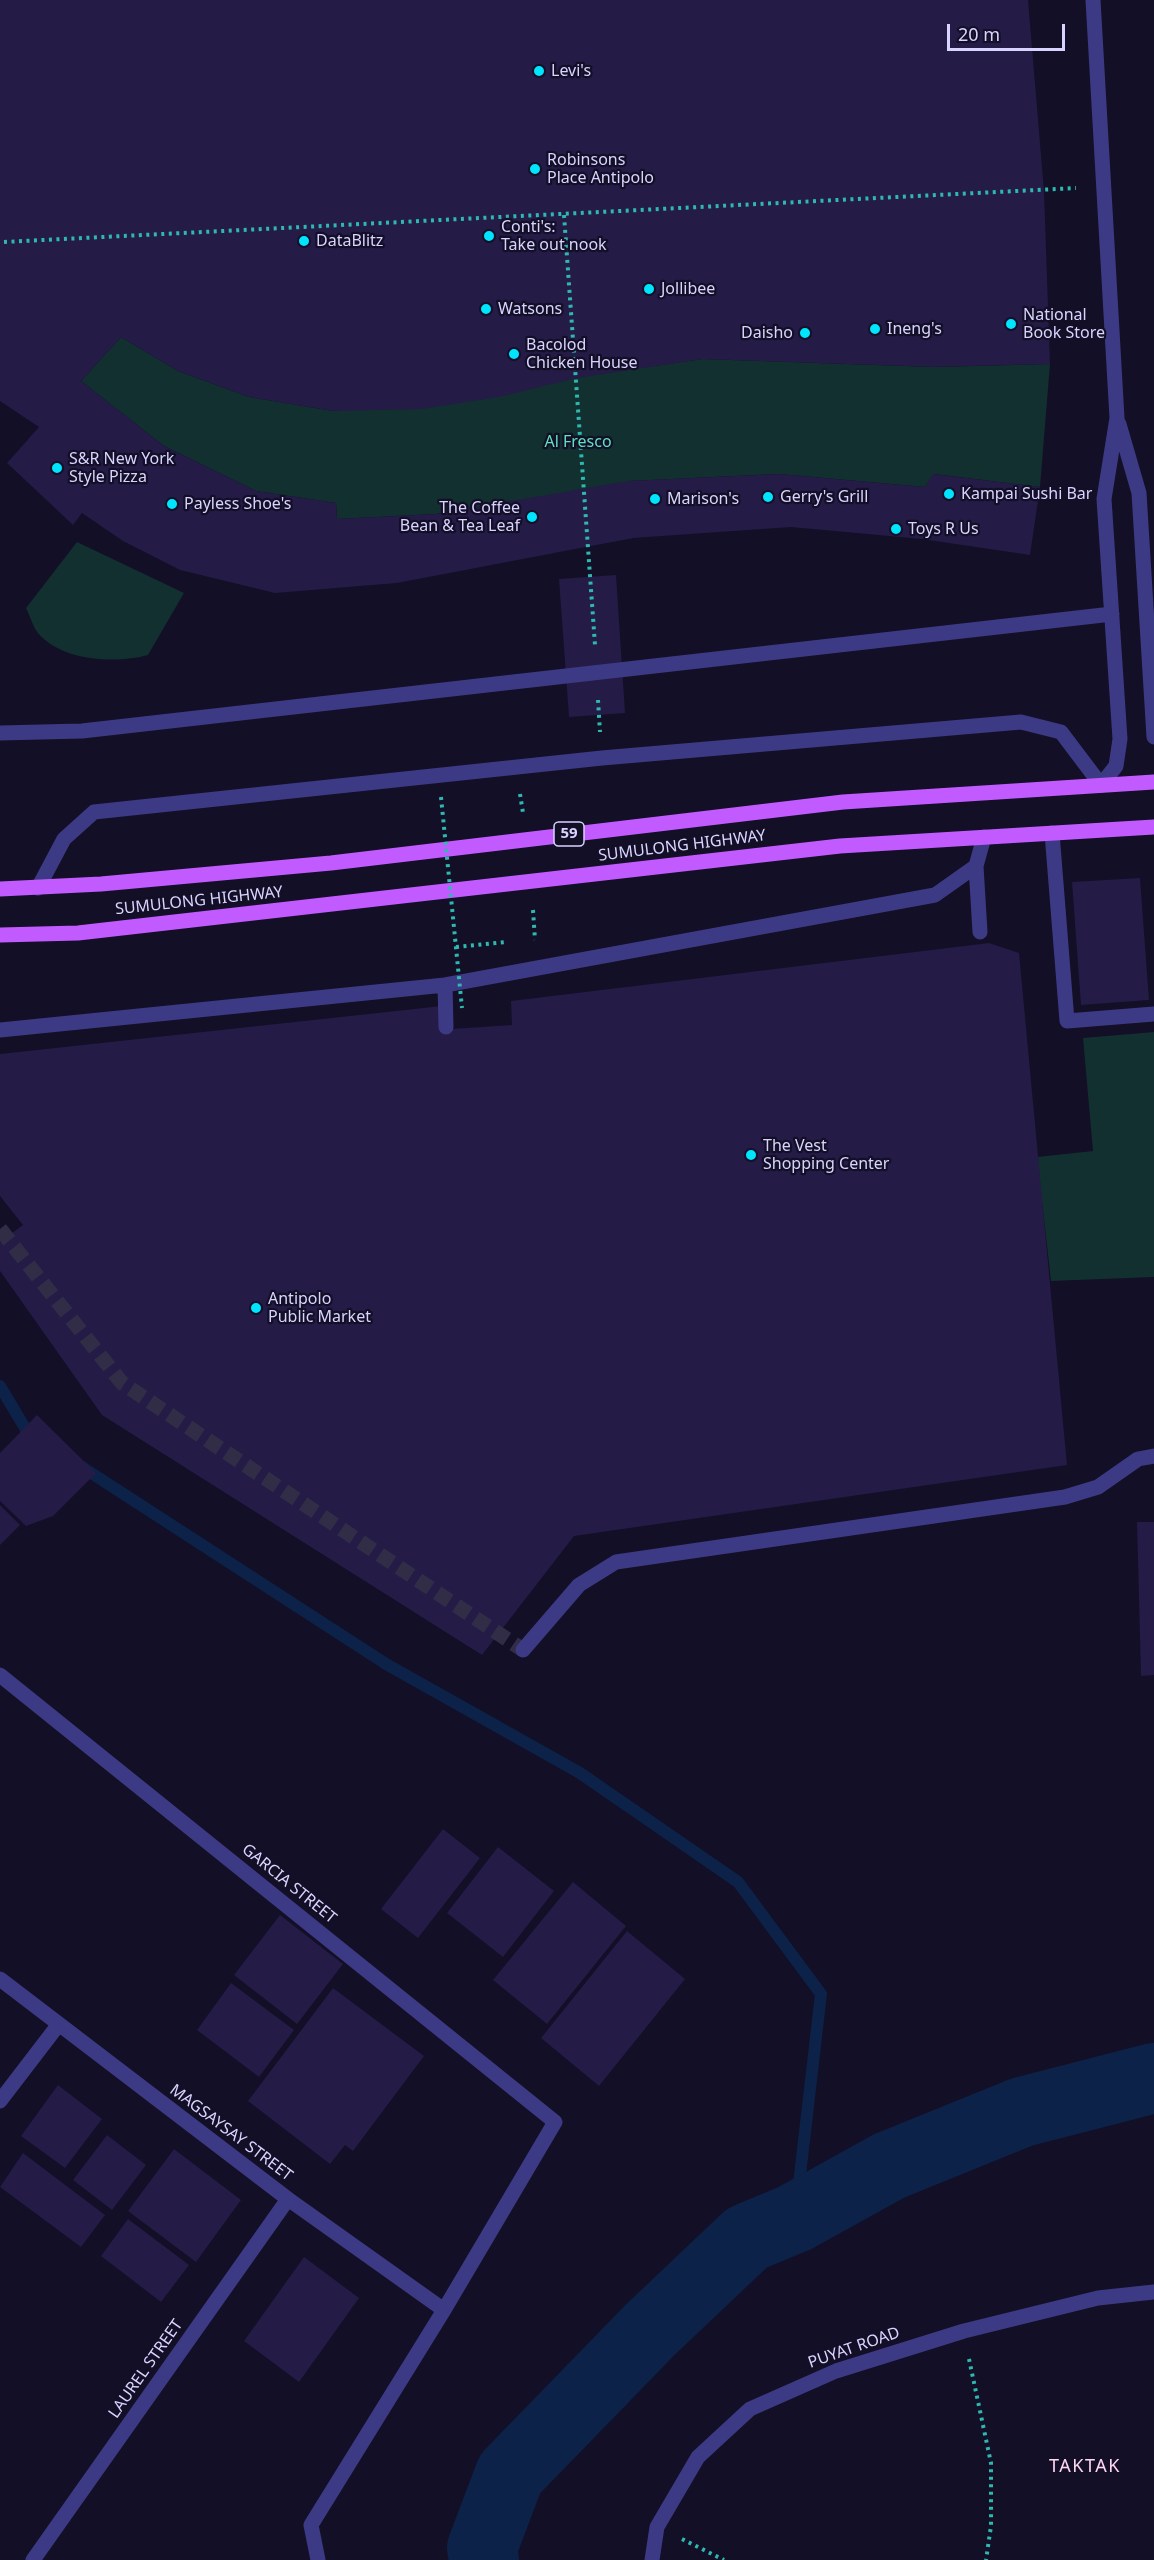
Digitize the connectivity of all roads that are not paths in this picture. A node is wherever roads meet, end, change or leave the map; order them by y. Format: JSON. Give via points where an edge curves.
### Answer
{"nodes":[{"id":1,"x":1093,"y":0,"type":"edge"},
{"id":2,"x":1117,"y":418,"type":"junction"},
{"id":3,"x":1112,"y":614,"type":"junction"},
{"id":4,"x":0,"y":733,"type":"edge"},
{"id":5,"x":1154,"y":737,"type":"edge"},
{"id":6,"x":1154,"y":782,"type":"edge"},
{"id":7,"x":1101,"y":785,"type":"junction"},
{"id":8,"x":1154,"y":827,"type":"edge"},
{"id":9,"x":1052,"y":833,"type":"junction"},
{"id":10,"x":984,"y":837,"type":"junction"},
{"id":11,"x":976,"y":866,"type":"junction"},
{"id":12,"x":38,"y":888,"type":"junction"},
{"id":13,"x":0,"y":889,"type":"edge"},
{"id":14,"x":980,"y":932,"type":"dead end"},
{"id":15,"x":0,"y":935,"type":"edge"},
{"id":16,"x":445,"y":984,"type":"junction"},
{"id":17,"x":1154,"y":1014,"type":"edge"},
{"id":18,"x":446,"y":1027,"type":"dead end"},
{"id":19,"x":0,"y":1030,"type":"edge"},
{"id":20,"x":1154,"y":1456,"type":"edge"},
{"id":21,"x":522,"y":1650,"type":"dead end"},
{"id":22,"x":0,"y":1675,"type":"edge"},
{"id":23,"x":0,"y":1979,"type":"edge"},
{"id":24,"x":59,"y":2024,"type":"junction"},
{"id":25,"x":0,"y":2101,"type":"edge"},
{"id":26,"x":288,"y":2199,"type":"junction"},
{"id":27,"x":1154,"y":2292,"type":"edge"},
{"id":28,"x":444,"y":2310,"type":"junction"},
{"id":29,"x":33,"y":2560,"type":"edge"},
{"id":30,"x":318,"y":2560,"type":"edge"},
{"id":31,"x":652,"y":2560,"type":"edge"}],
"edges":[{"from":1,"to":2,"type":"street"},
{"from":2,"to":3,"type":"street","via":[[1104,499]]},
{"from":2,"to":5,"type":"street","via":[[1139,493]]},
{"from":3,"to":4,"type":"street","via":[[82,731]]},
{"from":3,"to":7,"type":"street","via":[[1120,739],[1116,766]]},
{"from":6,"to":7,"type":"main road","name":"SUMULONG HIGHWAY","number":"59"},
{"from":7,"to":12,"type":"main road","name":"SUMULONG HIGHWAY","number":"59","via":[[843,802],[330,863]]},
{"from":7,"to":12,"type":"street","via":[[1060,732],[1021,722],[602,758],[94,812],[64,838]]},
{"from":8,"to":9,"type":"main road","name":"SUMULONG HIGHWAY"},
{"from":9,"to":10,"type":"main road","name":"SUMULONG HIGHWAY"},
{"from":9,"to":17,"type":"street","via":[[1066,1021]]},
{"from":10,"to":11,"type":"street"},
{"from":10,"to":15,"type":"main road","name":"SUMULONG HIGHWAY","via":[[840,846],[78,933]]},
{"from":11,"to":14,"type":"street"},
{"from":11,"to":16,"type":"street","via":[[935,895]]},
{"from":12,"to":13,"type":"main road","name":"SUMULONG HIGHWAY","number":"59"},
{"from":16,"to":18,"type":"street"},
{"from":16,"to":19,"type":"street"},
{"from":20,"to":21,"type":"street","via":[[1138,1459],[1098,1487],[1065,1497],[616,1562],[579,1585]]},
{"from":22,"to":28,"type":"street","name":"GARCIA STREET","via":[[555,2121]]},
{"from":23,"to":24,"type":"street","name":"MAGSAYSAY STREET"},
{"from":24,"to":25,"type":"street"},
{"from":24,"to":26,"type":"street","name":"MAGSAYSAY STREET"},
{"from":26,"to":28,"type":"street","name":"MAGSAYSAY STREET"},
{"from":26,"to":29,"type":"street","name":"LAUREL STREET"},
{"from":27,"to":31,"type":"street","name":"PUYAT ROAD","via":[[1098,2298],[963,2331],[836,2371],[750,2409],[698,2457],[657,2527]]},
{"from":28,"to":30,"type":"street","via":[[311,2525]]}]}
